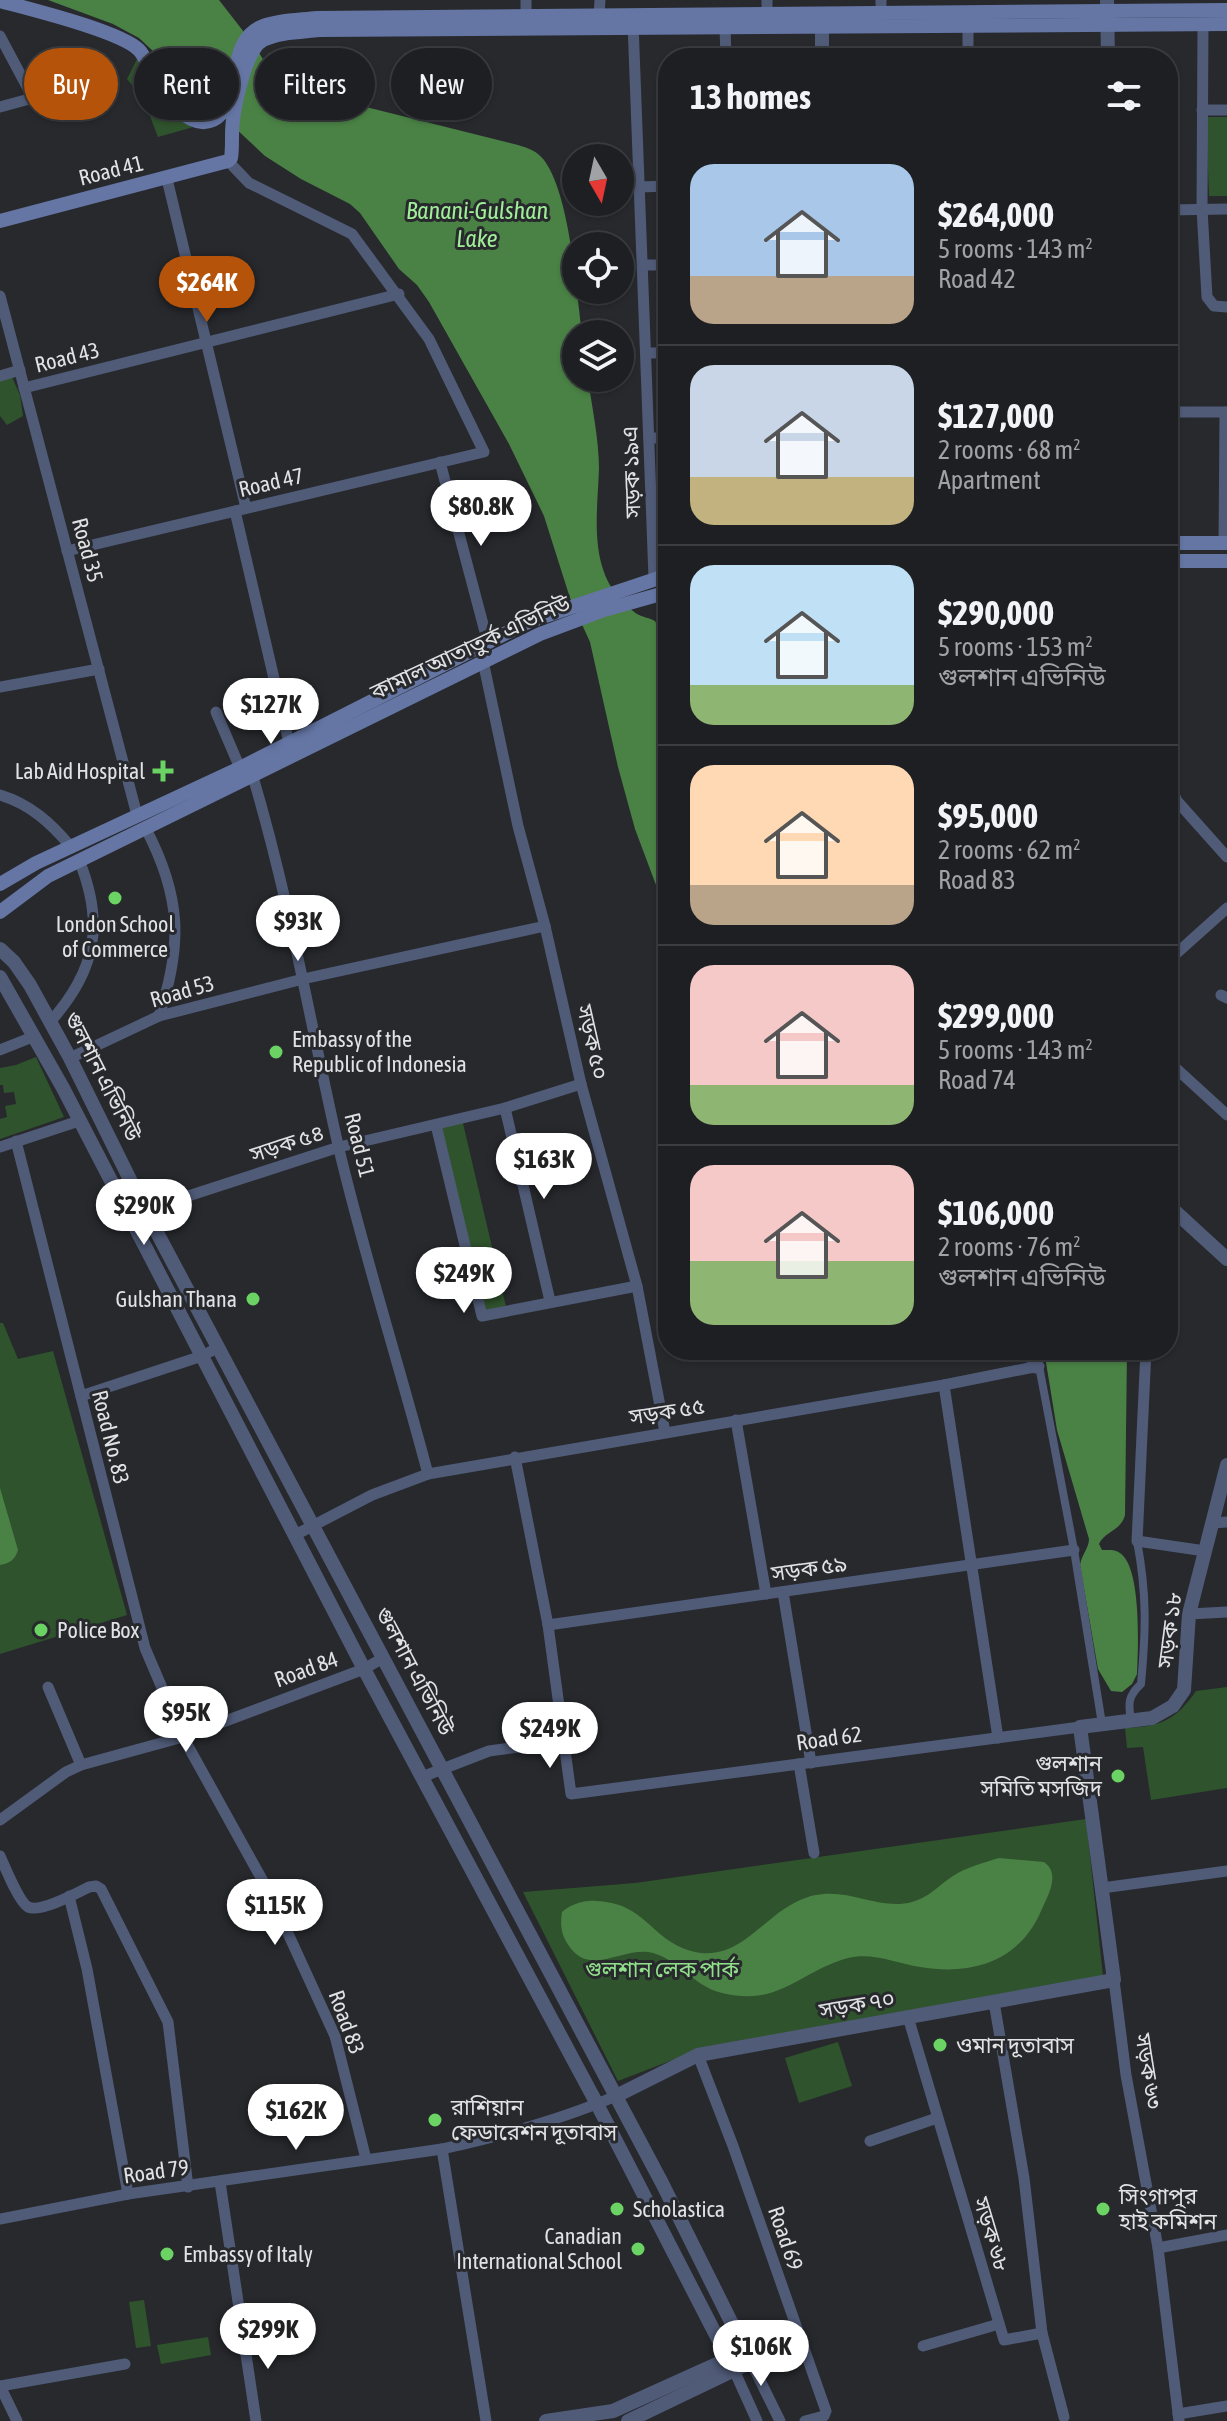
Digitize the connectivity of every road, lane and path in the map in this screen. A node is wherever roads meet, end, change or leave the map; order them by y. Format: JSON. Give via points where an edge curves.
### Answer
{"nodes":[{"id":1,"x":526,"y":0,"type":"edge"},
{"id":2,"x":600,"y":0,"type":"edge"},
{"id":3,"x":0,"y":1,"type":"edge"},
{"id":4,"x":881,"y":6,"type":"edge"},
{"id":5,"x":994,"y":6,"type":"edge"},
{"id":6,"x":767,"y":7,"type":"edge"},
{"id":7,"x":1227,"y":10,"type":"edge"},
{"id":8,"x":1107,"y":12,"type":"edge"},
{"id":9,"x":599,"y":16,"type":"junction"},
{"id":10,"x":822,"y":20,"type":"junction"},
{"id":11,"x":633,"y":21,"type":"junction"},
{"id":12,"x":527,"y":22,"type":"junction"},
{"id":13,"x":1203,"y":24,"type":"junction"},
{"id":14,"x":1227,"y":24,"type":"edge"},
{"id":15,"x":968,"y":26,"type":"junction"},
{"id":16,"x":725,"y":27,"type":"junction"},
{"id":17,"x":271,"y":30,"type":"junction"},
{"id":18,"x":0,"y":36,"type":"edge"},
{"id":19,"x":726,"y":48,"type":"edge"},
{"id":20,"x":822,"y":48,"type":"edge"},
{"id":21,"x":968,"y":48,"type":"edge"},
{"id":22,"x":1108,"y":48,"type":"edge"},
{"id":23,"x":24,"y":81,"type":"edge"},
{"id":24,"x":24,"y":100,"type":"edge"},
{"id":25,"x":0,"y":107,"type":"edge"},
{"id":26,"x":1202,"y":110,"type":"junction"},
{"id":27,"x":1227,"y":110,"type":"edge"},
{"id":28,"x":230,"y":159,"type":"junction"},
{"id":29,"x":167,"y":179,"type":"junction"},
{"id":30,"x":658,"y":186,"type":"edge"},
{"id":31,"x":640,"y":187,"type":"junction"},
{"id":32,"x":1202,"y":209,"type":"junction"},
{"id":33,"x":1227,"y":209,"type":"edge"},
{"id":34,"x":1178,"y":210,"type":"edge"},
{"id":35,"x":0,"y":221,"type":"edge"},
{"id":36,"x":643,"y":265,"type":"junction"},
{"id":37,"x":658,"y":265,"type":"edge"},
{"id":38,"x":399,"y":294,"type":"junction"},
{"id":39,"x":0,"y":296,"type":"edge"},
{"id":40,"x":1227,"y":307,"type":"edge"},
{"id":41,"x":206,"y":343,"type":"junction"},
{"id":42,"x":647,"y":353,"type":"junction"},
{"id":43,"x":658,"y":353,"type":"edge"},
{"id":44,"x":20,"y":370,"type":"junction"},
{"id":45,"x":0,"y":376,"type":"edge"},
{"id":46,"x":24,"y":388,"type":"junction"},
{"id":47,"x":1178,"y":412,"type":"edge"},
{"id":48,"x":1226,"y":412,"type":"edge"},
{"id":49,"x":649,"y":438,"type":"junction"},
{"id":50,"x":658,"y":438,"type":"edge"},
{"id":51,"x":440,"y":462,"type":"junction"},
{"id":52,"x":1226,"y":467,"type":"edge"},
{"id":53,"x":241,"y":510,"type":"junction"},
{"id":54,"x":658,"y":542,"type":"edge"},
{"id":55,"x":1178,"y":543,"type":"edge"},
{"id":56,"x":1225,"y":543,"type":"edge"},
{"id":57,"x":67,"y":551,"type":"junction"},
{"id":58,"x":1178,"y":561,"type":"edge"},
{"id":59,"x":1227,"y":561,"type":"edge"},
{"id":60,"x":658,"y":578,"type":"edge"},
{"id":61,"x":658,"y":594,"type":"edge"},
{"id":62,"x":566,"y":617,"type":"junction"},
{"id":63,"x":487,"y":654,"type":"junction"},
{"id":64,"x":99,"y":669,"type":"junction"},
{"id":65,"x":0,"y":687,"type":"edge"},
{"id":66,"x":216,"y":712,"type":"dead end"},
{"id":67,"x":289,"y":743,"type":"junction"},
{"id":68,"x":246,"y":772,"type":"junction"},
{"id":69,"x":0,"y":795,"type":"edge"},
{"id":70,"x":1178,"y":811,"type":"edge"},
{"id":71,"x":137,"y":815,"type":"junction"},
{"id":72,"x":146,"y":829,"type":"junction"},
{"id":73,"x":71,"y":847,"type":"junction"},
{"id":74,"x":1227,"y":857,"type":"edge"},
{"id":75,"x":79,"y":860,"type":"junction"},
{"id":76,"x":0,"y":884,"type":"edge"},
{"id":77,"x":1227,"y":908,"type":"edge"},
{"id":78,"x":0,"y":912,"type":"edge"},
{"id":79,"x":545,"y":926,"type":"junction"},
{"id":80,"x":0,"y":949,"type":"edge"},
{"id":81,"x":1178,"y":952,"type":"edge"},
{"id":82,"x":0,"y":977,"type":"edge"},
{"id":83,"x":303,"y":979,"type":"junction"},
{"id":84,"x":159,"y":1016,"type":"junction"},
{"id":85,"x":50,"y":1022,"type":"junction"},
{"id":86,"x":35,"y":1036,"type":"junction"},
{"id":87,"x":0,"y":1050,"type":"edge"},
{"id":88,"x":70,"y":1058,"type":"junction"},
{"id":89,"x":1178,"y":1070,"type":"edge"},
{"id":90,"x":581,"y":1084,"type":"junction"},
{"id":91,"x":505,"y":1108,"type":"junction"},
{"id":92,"x":1227,"y":1115,"type":"edge"},
{"id":93,"x":79,"y":1121,"type":"junction"},
{"id":94,"x":436,"y":1125,"type":"junction"},
{"id":95,"x":16,"y":1141,"type":"junction"},
{"id":96,"x":0,"y":1147,"type":"edge"},
{"id":97,"x":339,"y":1147,"type":"junction"},
{"id":98,"x":145,"y":1210,"type":"junction"},
{"id":99,"x":1178,"y":1214,"type":"edge"},
{"id":100,"x":1227,"y":1259,"type":"edge"},
{"id":101,"x":637,"y":1286,"type":"junction"},
{"id":102,"x":550,"y":1301,"type":"junction"},
{"id":103,"x":219,"y":1347,"type":"junction"},
{"id":104,"x":202,"y":1356,"type":"junction"},
{"id":105,"x":1033,"y":1360,"type":"edge"},
{"id":106,"x":1146,"y":1360,"type":"edge"},
{"id":107,"x":1037,"y":1367,"type":"junction"},
{"id":108,"x":944,"y":1385,"type":"junction"},
{"id":109,"x":81,"y":1396,"type":"junction"},
{"id":110,"x":736,"y":1420,"type":"junction"},
{"id":111,"x":665,"y":1432,"type":"junction"},
{"id":112,"x":515,"y":1457,"type":"junction"},
{"id":113,"x":1227,"y":1465,"type":"edge"},
{"id":114,"x":428,"y":1474,"type":"junction"},
{"id":115,"x":1219,"y":1523,"type":"edge"},
{"id":116,"x":312,"y":1526,"type":"junction"},
{"id":117,"x":295,"y":1535,"type":"junction"},
{"id":118,"x":1137,"y":1541,"type":"junction"},
{"id":119,"x":1074,"y":1550,"type":"junction"},
{"id":120,"x":1205,"y":1551,"type":"junction"},
{"id":121,"x":973,"y":1566,"type":"junction"},
{"id":122,"x":783,"y":1592,"type":"junction"},
{"id":123,"x":766,"y":1594,"type":"junction"},
{"id":124,"x":1227,"y":1612,"type":"edge"},
{"id":125,"x":1189,"y":1614,"type":"junction"},
{"id":126,"x":548,"y":1625,"type":"junction"},
{"id":127,"x":383,"y":1658,"type":"junction"},
{"id":128,"x":364,"y":1669,"type":"junction"},
{"id":129,"x":48,"y":1687,"type":"dead end"},
{"id":130,"x":1131,"y":1721,"type":"junction"},
{"id":131,"x":1092,"y":1725,"type":"junction"},
{"id":132,"x":183,"y":1737,"type":"junction"},
{"id":133,"x":998,"y":1738,"type":"junction"},
{"id":134,"x":563,"y":1741,"type":"junction"},
{"id":135,"x":805,"y":1763,"type":"junction"},
{"id":136,"x":81,"y":1765,"type":"junction"},
{"id":137,"x":441,"y":1768,"type":"junction"},
{"id":138,"x":422,"y":1777,"type":"junction"},
{"id":139,"x":0,"y":1820,"type":"edge"},
{"id":140,"x":814,"y":1853,"type":"dead end"},
{"id":141,"x":0,"y":1856,"type":"edge"},
{"id":142,"x":1227,"y":1871,"type":"edge"},
{"id":143,"x":1102,"y":1888,"type":"junction"},
{"id":144,"x":69,"y":1896,"type":"junction"},
{"id":145,"x":1114,"y":1980,"type":"junction"},
{"id":146,"x":994,"y":2002,"type":"junction"},
{"id":147,"x":908,"y":2017,"type":"junction"},
{"id":148,"x":698,"y":2055,"type":"junction"},
{"id":149,"x":616,"y":2096,"type":"junction"},
{"id":150,"x":597,"y":2104,"type":"junction"},
{"id":151,"x":937,"y":2118,"type":"junction"},
{"id":152,"x":870,"y":2141,"type":"dead end"},
{"id":153,"x":442,"y":2149,"type":"junction"},
{"id":154,"x":366,"y":2159,"type":"junction"},
{"id":155,"x":220,"y":2182,"type":"junction"},
{"id":156,"x":188,"y":2187,"type":"junction"},
{"id":157,"x":128,"y":2194,"type":"junction"},
{"id":158,"x":0,"y":2219,"type":"edge"},
{"id":159,"x":1227,"y":2235,"type":"edge"},
{"id":160,"x":1158,"y":2248,"type":"junction"},
{"id":161,"x":999,"y":2324,"type":"junction"},
{"id":162,"x":1042,"y":2333,"type":"junction"},
{"id":163,"x":923,"y":2346,"type":"dead end"},
{"id":164,"x":748,"y":2356,"type":"junction"},
{"id":165,"x":125,"y":2364,"type":"dead end"},
{"id":166,"x":731,"y":2365,"type":"junction"},
{"id":167,"x":0,"y":2386,"type":"edge"},
{"id":168,"x":1227,"y":2406,"type":"edge"},
{"id":169,"x":1064,"y":2417,"type":"dead end"},
{"id":170,"x":1178,"y":2418,"type":"edge"},
{"id":171,"x":17,"y":2421,"type":"edge"},
{"id":172,"x":256,"y":2421,"type":"edge"},
{"id":173,"x":486,"y":2421,"type":"edge"},
{"id":174,"x":546,"y":2421,"type":"edge"},
{"id":175,"x":628,"y":2421,"type":"edge"},
{"id":176,"x":757,"y":2421,"type":"edge"},
{"id":177,"x":780,"y":2421,"type":"edge"},
{"id":178,"x":805,"y":2421,"type":"edge"}],
"edges":[{"from":1,"to":12,"type":"street"},
{"from":2,"to":9,"type":"street"},
{"from":3,"to":17,"type":"main road","via":[[97,30],[139,50],[167,98],[202,122],[223,110],[247,38],[260,27]]},
{"from":4,"to":5,"type":"main road"},
{"from":4,"to":10,"type":"main road"},
{"from":5,"to":8,"type":"main road"},
{"from":6,"to":10,"type":"main road"},
{"from":6,"to":11,"type":"main road"},
{"from":7,"to":8,"type":"main road"},
{"from":8,"to":13,"type":"main road"},
{"from":8,"to":15,"type":"main road"},
{"from":8,"to":22,"type":"street"},
{"from":9,"to":11,"type":"main road"},
{"from":9,"to":12,"type":"main road"},
{"from":10,"to":15,"type":"main road"},
{"from":10,"to":16,"type":"main road"},
{"from":10,"to":20,"type":"street"},
{"from":11,"to":12,"type":"main road"},
{"from":11,"to":16,"type":"main road"},
{"from":11,"to":31,"type":"street","name":"সড়ক ১৯এ"},
{"from":12,"to":17,"type":"main road","via":[[318,24]]},
{"from":13,"to":14,"type":"main road"},
{"from":13,"to":26,"type":"street"},
{"from":15,"to":21,"type":"street"},
{"from":16,"to":19,"type":"street"},
{"from":17,"to":28,"type":"main road","via":[[251,53],[234,114]]},
{"from":18,"to":23,"type":"street"},
{"from":24,"to":25,"type":"street"},
{"from":26,"to":27,"type":"street"},
{"from":26,"to":32,"type":"street"},
{"from":28,"to":29,"type":"main road","name":"Road 41"},
{"from":28,"to":38,"type":"street","via":[[249,183],[352,234]]},
{"from":29,"to":35,"type":"main road","name":"Road 41"},
{"from":29,"to":41,"type":"street"},
{"from":30,"to":31,"type":"street"},
{"from":31,"to":36,"type":"street","name":"সড়ক ১৯এ"},
{"from":32,"to":33,"type":"street"},
{"from":32,"to":34,"type":"street"},
{"from":32,"to":40,"type":"street","via":[[1207,297],[1214,306]]},
{"from":36,"to":37,"type":"street"},
{"from":36,"to":42,"type":"street","name":"সড়ক ১৯এ"},
{"from":38,"to":41,"type":"street","name":"Road 43"},
{"from":38,"to":51,"type":"street","name":"Road 47","via":[[429,339],[484,452]]},
{"from":39,"to":44,"type":"street","name":"Road 35"},
{"from":41,"to":46,"type":"street","name":"Road 43"},
{"from":41,"to":53,"type":"street"},
{"from":42,"to":43,"type":"street"},
{"from":42,"to":49,"type":"street","name":"সড়ক ১৯এ"},
{"from":44,"to":45,"type":"street"},
{"from":44,"to":46,"type":"street","name":"Road 35"},
{"from":46,"to":57,"type":"street","name":"Road 35"},
{"from":47,"to":48,"type":"street"},
{"from":48,"to":52,"type":"street"},
{"from":49,"to":50,"type":"street"},
{"from":49,"to":54,"type":"street","name":"সড়ক ১৯এ"},
{"from":51,"to":53,"type":"street","name":"Road 47"},
{"from":51,"to":63,"type":"street","name":"সড়ক ৫০"},
{"from":52,"to":56,"type":"street"},
{"from":53,"to":57,"type":"street","name":"Road 47"},
{"from":53,"to":67,"type":"street"},
{"from":55,"to":56,"type":"main road"},
{"from":57,"to":64,"type":"street","name":"Road 35"},
{"from":58,"to":59,"type":"main road"},
{"from":60,"to":62,"type":"main road","name":"কামাল আতাতুর্ক এভিনিউ","via":[[619,590]]},
{"from":61,"to":62,"type":"main road","name":"কামাল আতাতুর্ক এভিনিউ"},
{"from":62,"to":63,"type":"main road","name":"কামাল আতাতুর্ক এভিনিউ"},
{"from":63,"to":67,"type":"main road","name":"কামাল আতাতুর্ক এভিনিউ"},
{"from":63,"to":68,"type":"main road","name":"কামাল আতাতুর্ক এভিনিউ"},
{"from":63,"to":79,"type":"street","name":"সড়ক ৫০","via":[[518,826]]},
{"from":64,"to":65,"type":"street"},
{"from":64,"to":71,"type":"street","name":"Road 35"},
{"from":66,"to":68,"type":"street","name":"Road 51"},
{"from":67,"to":68,"type":"main road","name":"কামাল আতাতুর্ক এভিনিউ"},
{"from":68,"to":71,"type":"main road","name":"কামাল আতাতুর্ক এভিনিউ"},
{"from":68,"to":72,"type":"main road","name":"কামাল আতাতুর্ক এভিনিউ"},
{"from":68,"to":83,"type":"street","name":"Road 51","via":[[267,825]]},
{"from":69,"to":73,"type":"street","via":[[42,816]]},
{"from":70,"to":74,"type":"street"},
{"from":71,"to":73,"type":"main road","name":"কামাল আতাতুর্ক এভিনিউ"},
{"from":72,"to":75,"type":"main road","name":"কামাল আতাতুর্ক এভিনিউ"},
{"from":72,"to":84,"type":"street","via":[[171,888],[174,919],[173,972]]},
{"from":73,"to":76,"type":"main road","name":"কামাল আতাতুর্ক এভিনিউ"},
{"from":75,"to":78,"type":"main road","name":"কামাল আতাতুর্ক এভিনিউ","via":[[32,885]]},
{"from":75,"to":85,"type":"street","via":[[95,912],[92,949],[79,984]]},
{"from":77,"to":81,"type":"street"},
{"from":79,"to":83,"type":"street","name":"Road 53"},
{"from":79,"to":90,"type":"street","name":"সড়ক ৫০"},
{"from":80,"to":85,"type":"street","name":"গুলশান এভিনিউ","via":[[24,974]]},
{"from":82,"to":86,"type":"street","name":"গুলশান এভিনিউ"},
{"from":83,"to":84,"type":"street","name":"Road 53"},
{"from":83,"to":97,"type":"street","name":"Road 51"},
{"from":84,"to":88,"type":"street","name":"Road 53"},
{"from":85,"to":88,"type":"street","name":"গুলশান এভিনিউ"},
{"from":86,"to":87,"type":"street"},
{"from":86,"to":93,"type":"street","name":"গুলশান এভিনিউ"},
{"from":88,"to":98,"type":"street","name":"গুলশান এভিনিউ"},
{"from":89,"to":92,"type":"street"},
{"from":90,"to":91,"type":"street","name":"সড়ক ৫৪"},
{"from":90,"to":101,"type":"street","name":"সড়ক ৫০"},
{"from":91,"to":94,"type":"street","name":"সড়ক ৫৪"},
{"from":91,"to":102,"type":"street"},
{"from":93,"to":95,"type":"street"},
{"from":93,"to":104,"type":"street","name":"গুলশান এভিনিউ"},
{"from":94,"to":97,"type":"street","name":"সড়ক ৫৪"},
{"from":94,"to":102,"type":"street","via":[[482,1316]]},
{"from":95,"to":96,"type":"street"},
{"from":95,"to":109,"type":"street","name":"Road No. 83"},
{"from":97,"to":98,"type":"street","name":"সড়ক ৫৪"},
{"from":97,"to":114,"type":"street","name":"Road 51"},
{"from":98,"to":103,"type":"street","name":"গুলশান এভিনিউ"},
{"from":99,"to":100,"type":"street"},
{"from":101,"to":102,"type":"street"},
{"from":101,"to":111,"type":"street","name":"সড়ক ৫০"},
{"from":103,"to":104,"type":"street"},
{"from":103,"to":116,"type":"street","name":"গুলশান এভিনিউ"},
{"from":104,"to":109,"type":"street"},
{"from":104,"to":117,"type":"street","name":"গুলশান এভিনিউ"},
{"from":105,"to":107,"type":"street"},
{"from":106,"to":118,"type":"street"},
{"from":107,"to":108,"type":"street","name":"সড়ক ৫৫"},
{"from":107,"to":119,"type":"street"},
{"from":108,"to":110,"type":"street","name":"সড়ক ৫৫"},
{"from":108,"to":121,"type":"street"},
{"from":109,"to":132,"type":"street","name":"Road No. 83","via":[[145,1648]]},
{"from":110,"to":111,"type":"street","name":"সড়ক ৫৫"},
{"from":110,"to":123,"type":"street"},
{"from":111,"to":112,"type":"street","name":"সড়ক ৫৫"},
{"from":112,"to":114,"type":"street","name":"সড়ক ৫৫"},
{"from":112,"to":126,"type":"street"},
{"from":113,"to":115,"type":"street","name":"সড়ক ১৮"},
{"from":114,"to":116,"type":"street","name":"সড়ক ৫৫"},
{"from":115,"to":120,"type":"street","name":"সড়ক ১৮"},
{"from":116,"to":117,"type":"street","name":"সড়ক ৫৫"},
{"from":116,"to":127,"type":"street","name":"গুলশান এভিনিউ"},
{"from":117,"to":128,"type":"street","name":"গুলশান এভিনিউ"},
{"from":118,"to":120,"type":"street"},
{"from":118,"to":130,"type":"street","via":[[1147,1625],[1141,1684],[1128,1702]]},
{"from":119,"to":121,"type":"street","name":"সড়ক ৫৯"},
{"from":119,"to":131,"type":"street"},
{"from":120,"to":125,"type":"street","name":"সড়ক ১৮"},
{"from":121,"to":122,"type":"street","name":"সড়ক ৫৯"},
{"from":121,"to":133,"type":"street"},
{"from":122,"to":123,"type":"street","name":"সড়ক ৫৯"},
{"from":122,"to":135,"type":"street"},
{"from":123,"to":126,"type":"street","name":"সড়ক ৫৯"},
{"from":124,"to":125,"type":"street"},
{"from":125,"to":130,"type":"street","name":"সড়ক ১৮","via":[[1184,1690],[1163,1712]]},
{"from":126,"to":134,"type":"street"},
{"from":127,"to":128,"type":"street","name":"Road 84"},
{"from":127,"to":137,"type":"street","name":"গুলশান এভিনিউ"},
{"from":128,"to":132,"type":"street","name":"Road 84"},
{"from":128,"to":138,"type":"street","name":"গুলশান এভিনিউ"},
{"from":129,"to":136,"type":"street"},
{"from":130,"to":131,"type":"street","name":"সড়ক ১৮"},
{"from":131,"to":133,"type":"street","name":"Road 62"},
{"from":131,"to":143,"type":"street","name":"সড়ক ৬৩"},
{"from":132,"to":136,"type":"street","name":"Road 84"},
{"from":132,"to":154,"type":"street","name":"Road 83","via":[[269,1892],[335,2036]]},
{"from":133,"to":135,"type":"street","name":"Road 62"},
{"from":134,"to":135,"type":"street","name":"Road 62","via":[[571,1794]]},
{"from":134,"to":137,"type":"street","via":[[489,1751]]},
{"from":135,"to":140,"type":"street"},
{"from":136,"to":139,"type":"street","name":"Road 84"},
{"from":137,"to":138,"type":"street"},
{"from":137,"to":149,"type":"street","name":"গুলশান এভিনিউ"},
{"from":138,"to":150,"type":"street","name":"গুলশান এভিনিউ"},
{"from":141,"to":144,"type":"street","via":[[29,1907],[39,1909]]},
{"from":142,"to":143,"type":"street"},
{"from":143,"to":145,"type":"street","name":"সড়ক ৬৩"},
{"from":144,"to":156,"type":"street","via":[[101,1889],[168,2022]]},
{"from":144,"to":157,"type":"street"},
{"from":145,"to":146,"type":"street","name":"সড়ক ৭০"},
{"from":145,"to":160,"type":"street","name":"সড়ক ৬৩"},
{"from":146,"to":147,"type":"street","name":"সড়ক ৭০"},
{"from":146,"to":162,"type":"street","via":[[1024,2178]]},
{"from":147,"to":148,"type":"street","name":"সড়ক ৭০"},
{"from":147,"to":151,"type":"street","name":"সড়ক ৬৮"},
{"from":148,"to":149,"type":"street","name":"সড়ক ৭০"},
{"from":148,"to":178,"type":"street","name":"Road 69","via":[[826,2411]]},
{"from":149,"to":150,"type":"street","name":"Road 79"},
{"from":149,"to":164,"type":"street","name":"গুলশান এভিনিউ"},
{"from":150,"to":153,"type":"street","name":"Road 79"},
{"from":150,"to":166,"type":"street","name":"গুলশান এভিনিউ"},
{"from":151,"to":152,"type":"street"},
{"from":151,"to":161,"type":"street","name":"সড়ক ৬৮"},
{"from":153,"to":154,"type":"street","name":"Road 79"},
{"from":153,"to":173,"type":"street"},
{"from":154,"to":155,"type":"street","name":"Road 79"},
{"from":155,"to":156,"type":"street","name":"Road 79"},
{"from":155,"to":172,"type":"street"},
{"from":156,"to":157,"type":"street","name":"Road 79"},
{"from":157,"to":158,"type":"street","name":"Road 79"},
{"from":159,"to":160,"type":"street"},
{"from":160,"to":170,"type":"street","name":"সড়ক ৬৩"},
{"from":161,"to":162,"type":"street","via":[[1004,2340]]},
{"from":161,"to":163,"type":"street"},
{"from":162,"to":169,"type":"street"},
{"from":164,"to":166,"type":"street"},
{"from":164,"to":177,"type":"street","name":"গুলশান এভিনিউ"},
{"from":165,"to":167,"type":"street"},
{"from":166,"to":174,"type":"street","via":[[613,2411]]},
{"from":166,"to":175,"type":"street"},
{"from":166,"to":176,"type":"street"},
{"from":167,"to":171,"type":"street"},
{"from":168,"to":170,"type":"street"}]}
